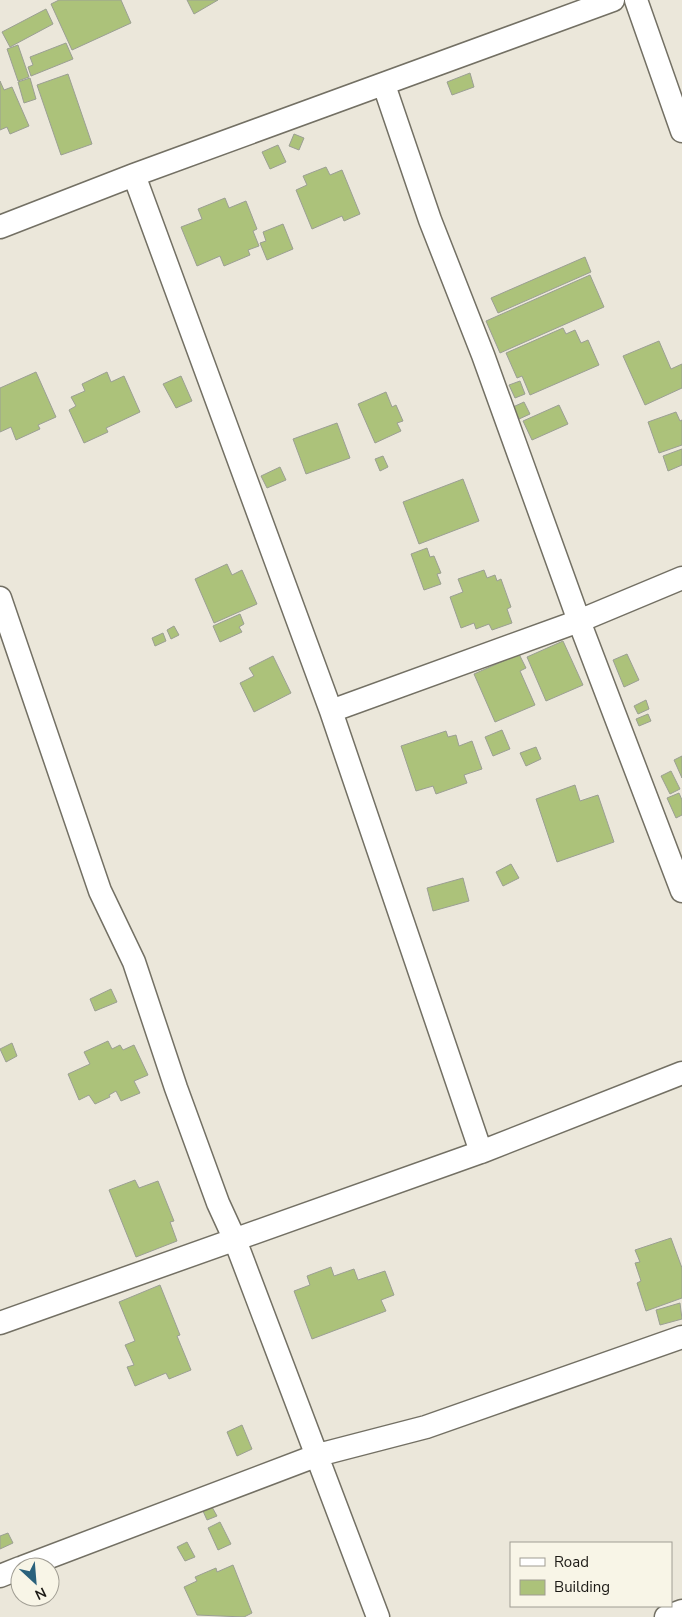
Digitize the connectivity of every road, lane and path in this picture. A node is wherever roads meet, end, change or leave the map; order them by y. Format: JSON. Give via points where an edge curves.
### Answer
{"nodes":[{"id":1,"x":613,"y":0,"type":"edge"},
{"id":2,"x":636,"y":0,"type":"edge"},
{"id":3,"x":384,"y":85,"type":"junction"},
{"id":4,"x":682,"y":130,"type":"edge"},
{"id":5,"x":134,"y":175,"type":"junction"},
{"id":6,"x":0,"y":227,"type":"edge"},
{"id":7,"x":682,"y":578,"type":"edge"},
{"id":8,"x":0,"y":598,"type":"edge"},
{"id":9,"x":579,"y":621,"type":"junction"},
{"id":10,"x":331,"y":711,"type":"junction"},
{"id":11,"x":682,"y":891,"type":"edge"},
{"id":12,"x":682,"y":1073,"type":"edge"},
{"id":13,"x":481,"y":1152,"type":"junction"},
{"id":14,"x":235,"y":1240,"type":"junction"},
{"id":15,"x":0,"y":1323,"type":"edge"},
{"id":16,"x":682,"y":1337,"type":"edge"},
{"id":17,"x":318,"y":1455,"type":"junction"},
{"id":18,"x":51,"y":1557,"type":"edge"},
{"id":19,"x":682,"y":1611,"type":"edge"},
{"id":20,"x":378,"y":1617,"type":"edge"},
{"id":21,"x":666,"y":1617,"type":"edge"}],
"edges":[{"from":1,"to":3,"type":"street"},
{"from":2,"to":4,"type":"street"},
{"from":3,"to":5,"type":"street"},
{"from":3,"to":9,"type":"street","via":[[430,220],[483,355]]},
{"from":5,"to":6,"type":"street"},
{"from":5,"to":10,"type":"street"},
{"from":7,"to":9,"type":"street"},
{"from":8,"to":14,"type":"street","via":[[100,891],[134,962],[185,1114]]},
{"from":9,"to":10,"type":"street"},
{"from":9,"to":11,"type":"street"},
{"from":10,"to":13,"type":"street"},
{"from":12,"to":13,"type":"street"},
{"from":13,"to":14,"type":"street"},
{"from":14,"to":15,"type":"street"},
{"from":14,"to":17,"type":"street"},
{"from":16,"to":17,"type":"street","via":[[426,1427]]},
{"from":17,"to":18,"type":"street"},
{"from":17,"to":20,"type":"street"},
{"from":19,"to":21,"type":"street"}]}
